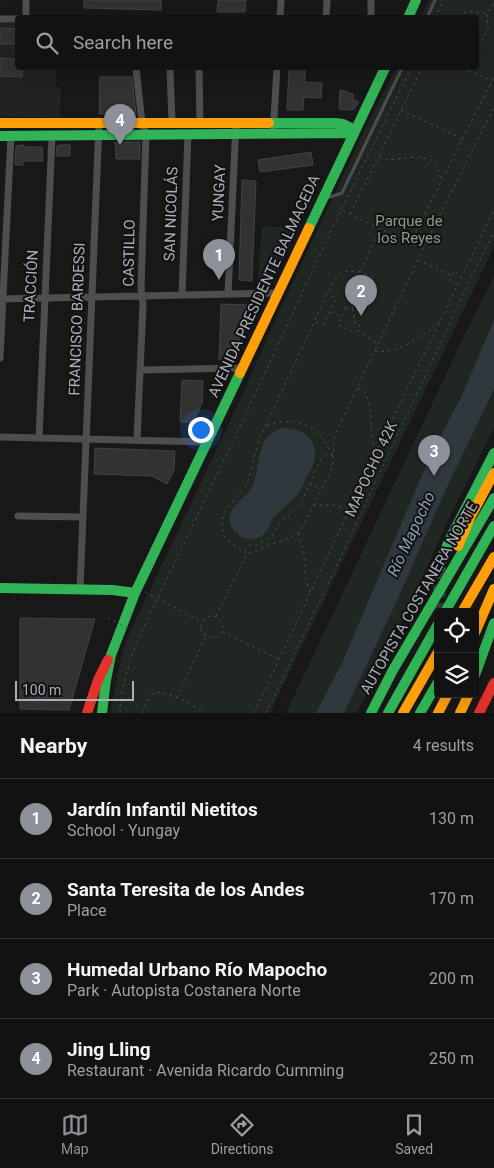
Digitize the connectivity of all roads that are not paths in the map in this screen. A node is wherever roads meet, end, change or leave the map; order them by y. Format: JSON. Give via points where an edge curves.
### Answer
{"nodes":[{"id":1,"x":26,"y":0,"type":"edge"},
{"id":2,"x":281,"y":0,"type":"edge"},
{"id":3,"x":327,"y":0,"type":"edge"},
{"id":4,"x":371,"y":0,"type":"edge"},
{"id":5,"x":416,"y":0,"type":"edge"},
{"id":6,"x":435,"y":0,"type":"edge"},
{"id":7,"x":26,"y":15,"type":"edge"},
{"id":8,"x":280,"y":15,"type":"edge"},
{"id":9,"x":326,"y":15,"type":"edge"},
{"id":10,"x":370,"y":15,"type":"edge"},
{"id":11,"x":409,"y":15,"type":"edge"},
{"id":12,"x":428,"y":15,"type":"edge"},
{"id":13,"x":0,"y":18,"type":"edge"},
{"id":14,"x":15,"y":19,"type":"edge"},
{"id":15,"x":136,"y":70,"type":"edge"},
{"id":16,"x":170,"y":70,"type":"edge"},
{"id":17,"x":199,"y":70,"type":"edge"},
{"id":18,"x":277,"y":70,"type":"edge"},
{"id":19,"x":384,"y":70,"type":"edge"},
{"id":20,"x":401,"y":70,"type":"edge"},
{"id":21,"x":0,"y":123,"type":"edge"},
{"id":22,"x":99,"y":123,"type":"junction"},
{"id":23,"x":142,"y":123,"type":"junction"},
{"id":24,"x":172,"y":123,"type":"junction"},
{"id":25,"x":200,"y":123,"type":"junction"},
{"id":26,"x":236,"y":123,"type":"junction"},
{"id":27,"x":273,"y":128,"type":"junction"},
{"id":28,"x":354,"y":132,"type":"junction"},
{"id":29,"x":146,"y":134,"type":"junction"},
{"id":30,"x":188,"y":134,"type":"junction"},
{"id":31,"x":236,"y":134,"type":"junction"},
{"id":32,"x":5,"y":136,"type":"edge"},
{"id":33,"x":52,"y":136,"type":"junction"},
{"id":34,"x":99,"y":136,"type":"junction"},
{"id":35,"x":322,"y":199,"type":"junction"},
{"id":36,"x":278,"y":293,"type":"junction"},
{"id":37,"x":228,"y":294,"type":"junction"},
{"id":38,"x":182,"y":295,"type":"junction"},
{"id":39,"x":142,"y":296,"type":"junction"},
{"id":40,"x":92,"y":297,"type":"junction"},
{"id":41,"x":44,"y":298,"type":"junction"},
{"id":42,"x":1,"y":299,"type":"edge"},
{"id":43,"x":0,"y":358,"type":"edge"},
{"id":44,"x":242,"y":368,"type":"junction"},
{"id":45,"x":140,"y":370,"type":"junction"},
{"id":46,"x":0,"y":437,"type":"edge"},
{"id":47,"x":39,"y":438,"type":"junction"},
{"id":48,"x":86,"y":439,"type":"junction"},
{"id":49,"x":137,"y":440,"type":"junction"},
{"id":50,"x":207,"y":442,"type":"junction"},
{"id":51,"x":494,"y":453,"type":"edge"},
{"id":52,"x":494,"y":473,"type":"edge"},
{"id":53,"x":494,"y":498,"type":"edge"},
{"id":54,"x":18,"y":516,"type":"dead end"},
{"id":55,"x":83,"y":517,"type":"junction"},
{"id":56,"x":494,"y":526,"type":"edge"},
{"id":57,"x":494,"y":557,"type":"edge"},
{"id":58,"x":440,"y":567,"type":"tunnel mouth"},
{"id":59,"x":442,"y":586,"type":"junction"},
{"id":60,"x":0,"y":588,"type":"edge"},
{"id":61,"x":80,"y":589,"type":"junction"},
{"id":62,"x":494,"y":589,"type":"edge"},
{"id":63,"x":136,"y":591,"type":"junction"},
{"id":64,"x":447,"y":608,"type":"edge"},
{"id":65,"x":464,"y":608,"type":"edge"},
{"id":66,"x":479,"y":624,"type":"edge"},
{"id":67,"x":494,"y":624,"type":"edge"},
{"id":68,"x":434,"y":631,"type":"edge"},
{"id":69,"x":494,"y":646,"type":"edge"},
{"id":70,"x":437,"y":653,"type":"edge"},
{"id":71,"x":111,"y":655,"type":"junction"},
{"id":72,"x":479,"y":664,"type":"edge"},
{"id":73,"x":479,"y":675,"type":"edge"},
{"id":74,"x":494,"y":683,"type":"edge"},
{"id":75,"x":434,"y":689,"type":"edge"},
{"id":76,"x":437,"y":698,"type":"edge"},
{"id":77,"x":446,"y":698,"type":"edge"},
{"id":78,"x":468,"y":698,"type":"edge"},
{"id":79,"x":88,"y":713,"type":"edge"},
{"id":80,"x":102,"y":713,"type":"edge"},
{"id":81,"x":371,"y":713,"type":"edge"},
{"id":82,"x":388,"y":713,"type":"edge"},
{"id":83,"x":403,"y":713,"type":"edge"},
{"id":84,"x":420,"y":713,"type":"edge"},
{"id":85,"x":431,"y":713,"type":"edge"},
{"id":86,"x":438,"y":713,"type":"edge"},
{"id":87,"x":460,"y":713,"type":"edge"},
{"id":88,"x":479,"y":713,"type":"edge"}],
"edges":[{"from":1,"to":7,"type":"street"},
{"from":2,"to":8,"type":"street"},
{"from":3,"to":9,"type":"street"},
{"from":4,"to":10,"type":"street"},
{"from":5,"to":11,"type":"main road"},
{"from":6,"to":12,"type":"lane"},
{"from":13,"to":14,"type":"street"},
{"from":15,"to":23,"type":"street","name":"CASTILLO"},
{"from":16,"to":24,"type":"street"},
{"from":17,"to":25,"type":"street"},
{"from":18,"to":27,"type":"street"},
{"from":19,"to":28,"type":"main road","name":"AVENIDA PRESIDENTE BALMACEDA"},
{"from":20,"to":35,"type":"lane","via":[[342,193]]},
{"from":21,"to":22,"type":"main road"},
{"from":22,"to":23,"type":"main road"},
{"from":22,"to":34,"type":"street","name":"FRANCISCO BARDESSI"},
{"from":23,"to":24,"type":"main road"},
{"from":23,"to":29,"type":"street","name":"CASTILLO"},
{"from":24,"to":25,"type":"main road"},
{"from":25,"to":26,"type":"main road"},
{"from":26,"to":27,"type":"main road"},
{"from":26,"to":31,"type":"street","name":"YUNGAY"},
{"from":27,"to":28,"type":"main road"},
{"from":27,"to":31,"type":"main road"},
{"from":28,"to":35,"type":"main road","name":"AVENIDA PRESIDENTE BALMACEDA"},
{"from":29,"to":30,"type":"main road"},
{"from":29,"to":34,"type":"main road"},
{"from":29,"to":39,"type":"street","name":"CASTILLO"},
{"from":30,"to":31,"type":"main road"},
{"from":30,"to":38,"type":"street","name":"SAN NICOLÁS"},
{"from":31,"to":37,"type":"street","name":"YUNGAY"},
{"from":32,"to":33,"type":"main road"},
{"from":32,"to":42,"type":"street"},
{"from":33,"to":34,"type":"main road"},
{"from":33,"to":41,"type":"street","name":"TRACCIÓN"},
{"from":34,"to":40,"type":"street","name":"FRANCISCO BARDESSI"},
{"from":35,"to":36,"type":"main road","name":"AVENIDA PRESIDENTE BALMACEDA"},
{"from":36,"to":37,"type":"street"},
{"from":36,"to":44,"type":"main road","name":"AVENIDA PRESIDENTE BALMACEDA"},
{"from":37,"to":38,"type":"street"},
{"from":38,"to":39,"type":"street"},
{"from":39,"to":40,"type":"street"},
{"from":39,"to":45,"type":"street","name":"CASTILLO"},
{"from":40,"to":41,"type":"street"},
{"from":40,"to":48,"type":"street","name":"FRANCISCO BARDESSI"},
{"from":41,"to":42,"type":"street"},
{"from":41,"to":47,"type":"street","name":"TRACCIÓN"},
{"from":42,"to":43,"type":"street"},
{"from":44,"to":45,"type":"street"},
{"from":44,"to":50,"type":"main road","name":"AVENIDA PRESIDENTE BALMACEDA"},
{"from":45,"to":49,"type":"street","name":"CASTILLO"},
{"from":46,"to":47,"type":"street"},
{"from":47,"to":48,"type":"street"},
{"from":48,"to":49,"type":"street"},
{"from":48,"to":55,"type":"street","name":"FRANCISCO BARDESSI"},
{"from":49,"to":50,"type":"street"},
{"from":50,"to":63,"type":"main road","name":"AVENIDA PRESIDENTE BALMACEDA"},
{"from":51,"to":58,"type":"main road","via":[[453,532]]},
{"from":52,"to":59,"type":"main road","via":[[471,516]]},
{"from":53,"to":59,"type":"main road","name":"AUTOPISTA COSTANERA NORTE"},
{"from":54,"to":55,"type":"street"},
{"from":55,"to":61,"type":"street","name":"FRANCISCO BARDESSI"},
{"from":56,"to":64,"type":"main road","name":"AUTOPISTA COSTANERA NORTE"},
{"from":57,"to":65,"type":"main road"},
{"from":59,"to":81,"type":"main road","name":"AUTOPISTA COSTANERA NORTE"},
{"from":60,"to":61,"type":"main road"},
{"from":61,"to":63,"type":"main road"},
{"from":62,"to":66,"type":"main road"},
{"from":63,"to":71,"type":"main road","name":"AVENIDA PRESIDENTE BALMACEDA"},
{"from":67,"to":72,"type":"main road"},
{"from":68,"to":82,"type":"main road","name":"AUTOPISTA COSTANERA NORTE"},
{"from":69,"to":73,"type":"main road"},
{"from":70,"to":83,"type":"main road"},
{"from":71,"to":79,"type":"main road","name":"AVENIDA PRESIDENTE BALMACEDA","via":[[98,680]]},
{"from":71,"to":80,"type":"main road","name":"AVENIDA PRESIDENTE BALMACEDA"},
{"from":74,"to":88,"type":"main road"},
{"from":75,"to":84,"type":"main road"},
{"from":76,"to":85,"type":"main road"},
{"from":77,"to":86,"type":"main road"},
{"from":78,"to":87,"type":"main road"}]}
